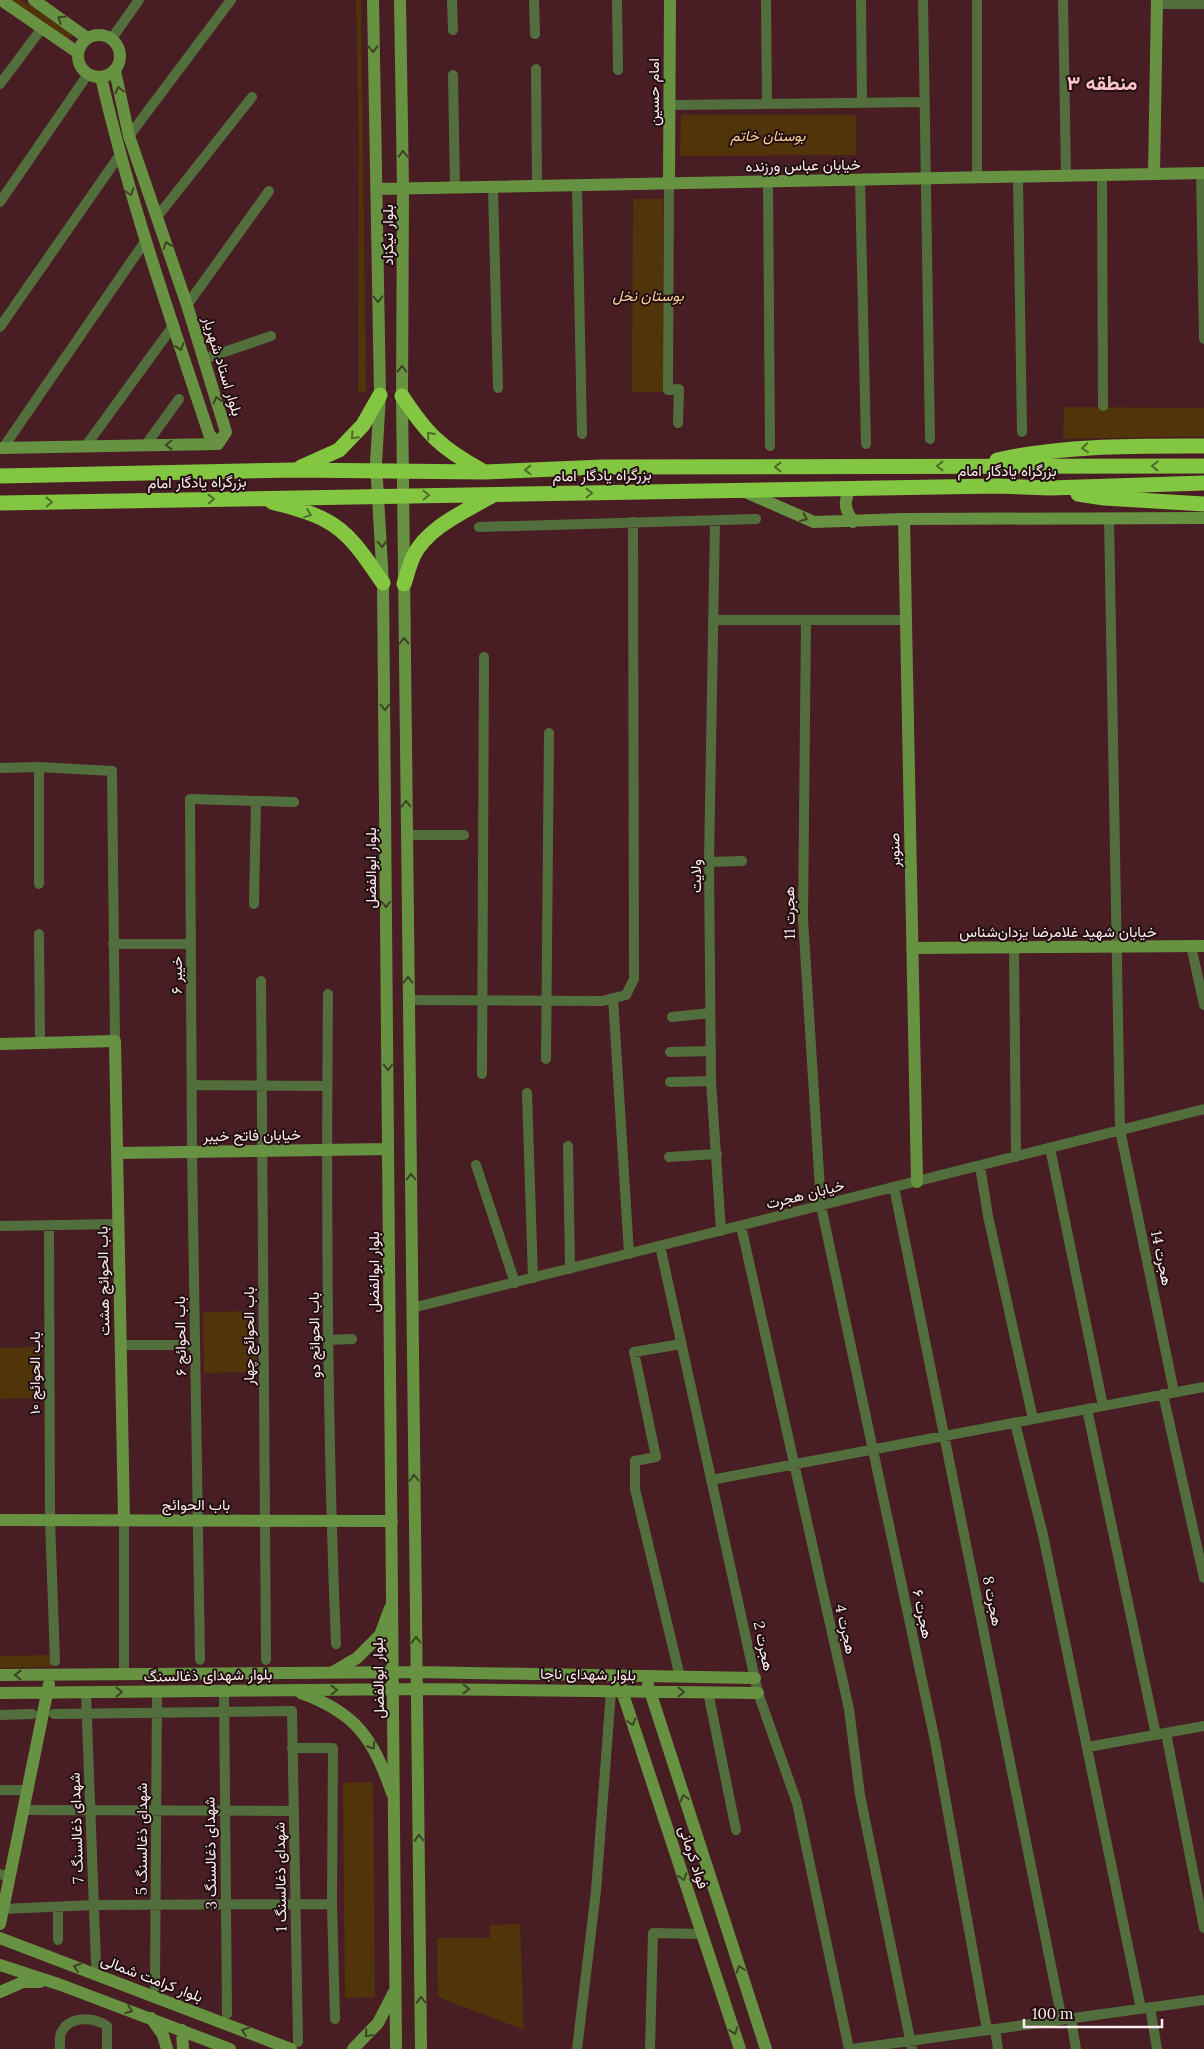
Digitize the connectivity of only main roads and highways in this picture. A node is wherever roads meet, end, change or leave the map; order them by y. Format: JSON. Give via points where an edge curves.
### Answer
{"nodes":[{"id":1,"x":380,"y":395,"type":"road end"},
{"id":2,"x":402,"y":396,"type":"road end"},
{"id":3,"x":1204,"y":446,"type":"edge"},
{"id":4,"x":967,"y":466,"type":"junction"},
{"id":5,"x":1204,"y":466,"type":"edge"},
{"id":6,"x":295,"y":470,"type":"junction"},
{"id":7,"x":484,"y":472,"type":"junction"},
{"id":8,"x":2,"y":475,"type":"edge"},
{"id":9,"x":1204,"y":483,"type":"edge"},
{"id":10,"x":1050,"y":488,"type":"junction"},
{"id":11,"x":495,"y":494,"type":"junction"},
{"id":12,"x":262,"y":498,"type":"junction"},
{"id":13,"x":0,"y":503,"type":"edge"},
{"id":14,"x":1204,"y":504,"type":"edge"},
{"id":15,"x":383,"y":583,"type":"road end"},
{"id":16,"x":404,"y":584,"type":"road end"}],
"edges":[{"from":1,"to":6,"type":"highway","one_way":true,"via":[[363,425],[339,450]]},
{"from":7,"to":2,"type":"highway","one_way":true,"via":[[436,442]]},
{"from":3,"to":4,"type":"highway","one_way":true,"via":[[1106,446],[1030,453]]},
{"from":5,"to":4,"type":"highway","name":"بزرگراه یادگار امام","one_way":true},
{"from":4,"to":7,"type":"highway","name":"بزرگراه یادگار امام","one_way":true,"via":[[603,467]]},
{"from":6,"to":7,"type":"highway","name":"بزرگراه یادگار امام"},
{"from":6,"to":8,"type":"highway","name":"بزرگراه یادگار امام"},
{"from":9,"to":10,"type":"highway","name":"بزرگراه یادگار امام"},
{"from":11,"to":10,"type":"highway","name":"بزرگراه یادگار امام","one_way":true,"via":[[997,486]]},
{"from":10,"to":14,"type":"highway","via":[[1104,498]]},
{"from":12,"to":11,"type":"highway","name":"بزرگراه یادگار امام","one_way":true},
{"from":11,"to":16,"type":"highway","via":[[435,530],[413,556]]},
{"from":13,"to":12,"type":"highway","name":"بزرگراه یادگار امام","one_way":true},
{"from":12,"to":15,"type":"highway","one_way":true,"via":[[324,519],[338,528],[360,550]]}]}
